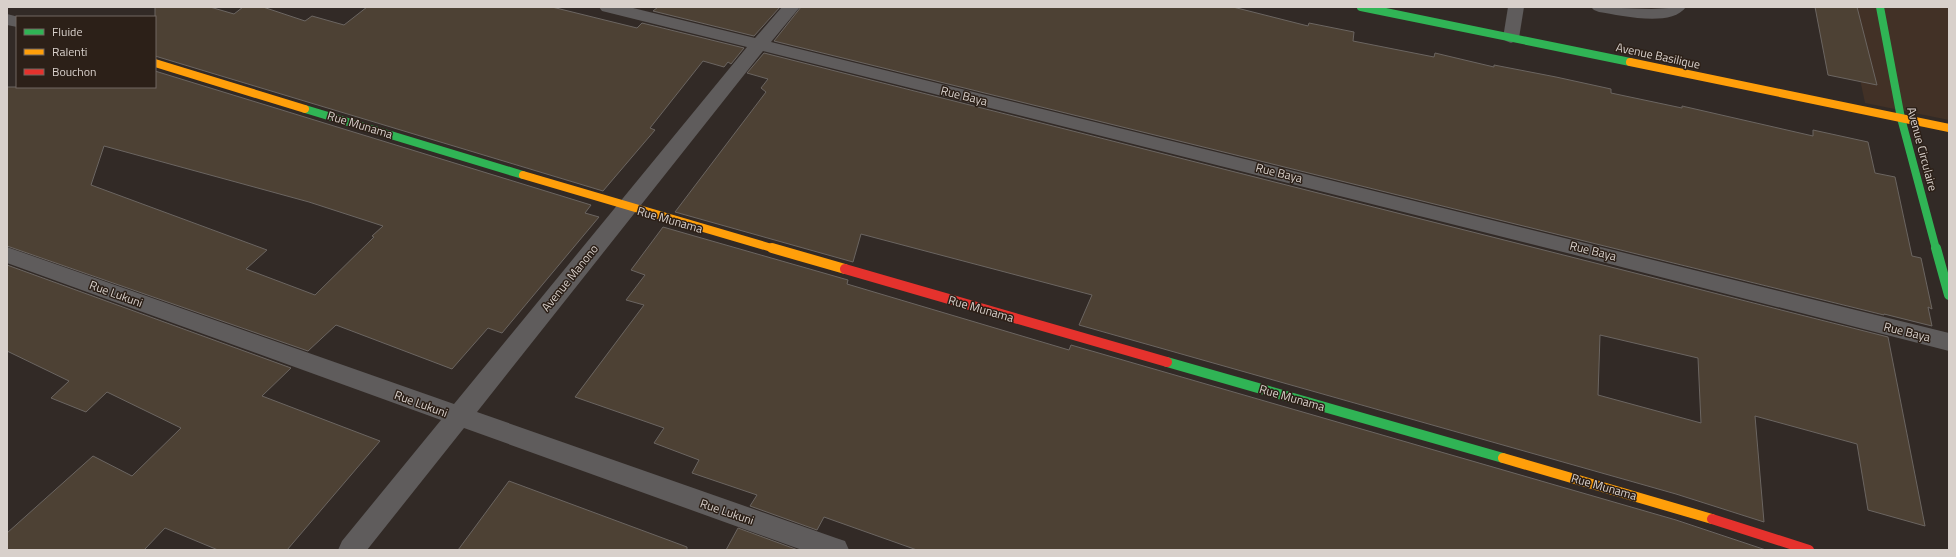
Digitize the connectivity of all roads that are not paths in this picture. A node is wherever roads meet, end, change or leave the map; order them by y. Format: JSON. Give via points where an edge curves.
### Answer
{"nodes":[{"id":1,"x":608,"y":7,"type":"edge"},
{"id":2,"x":791,"y":7,"type":"edge"},
{"id":3,"x":1361,"y":7,"type":"edge"},
{"id":4,"x":1516,"y":7,"type":"edge"},
{"id":5,"x":1599,"y":7,"type":"edge"},
{"id":6,"x":1678,"y":7,"type":"edge"},
{"id":7,"x":1880,"y":7,"type":"edge"},
{"id":8,"x":1511,"y":38,"type":"junction"},
{"id":9,"x":758,"y":45,"type":"junction"},
{"id":10,"x":156,"y":63,"type":"edge"},
{"id":11,"x":1901,"y":118,"type":"junction"},
{"id":12,"x":1949,"y":128,"type":"edge"},
{"id":13,"x":627,"y":207,"type":"junction"},
{"id":14,"x":7,"y":255,"type":"edge"},
{"id":15,"x":1949,"y":295,"type":"edge"},
{"id":16,"x":1949,"y":342,"type":"edge"},
{"id":17,"x":459,"y":417,"type":"junction"},
{"id":18,"x":351,"y":550,"type":"edge"},
{"id":19,"x":836,"y":550,"type":"edge"},
{"id":20,"x":1809,"y":550,"type":"edge"}],
"edges":[{"from":1,"to":9,"type":"street","name":"Rue Baya"},
{"from":2,"to":9,"type":"street","name":"Avenue Manono"},
{"from":3,"to":8,"type":"street","name":"Avenue Basilique"},
{"from":4,"to":8,"type":"lane"},
{"from":5,"to":6,"type":"lane","via":[[1640,14],[1672,12]]},
{"from":7,"to":11,"type":"street","name":"Avenue Circulaire"},
{"from":8,"to":11,"type":"street","name":"Avenue Basilique"},
{"from":9,"to":13,"type":"street","name":"Avenue Manono"},
{"from":9,"to":16,"type":"street","name":"Rue Baya"},
{"from":10,"to":13,"type":"street","name":"Rue Munama"},
{"from":11,"to":12,"type":"street","name":"Avenue Basilique"},
{"from":11,"to":15,"type":"street","name":"Avenue Circulaire"},
{"from":13,"to":17,"type":"street","name":"Avenue Manono"},
{"from":13,"to":20,"type":"street","name":"Rue Munama","via":[[1676,507]]},
{"from":14,"to":17,"type":"street","name":"Rue Lukuni"},
{"from":17,"to":18,"type":"street","name":"Avenue Manono"},
{"from":17,"to":19,"type":"street","name":"Rue Lukuni"}]}
